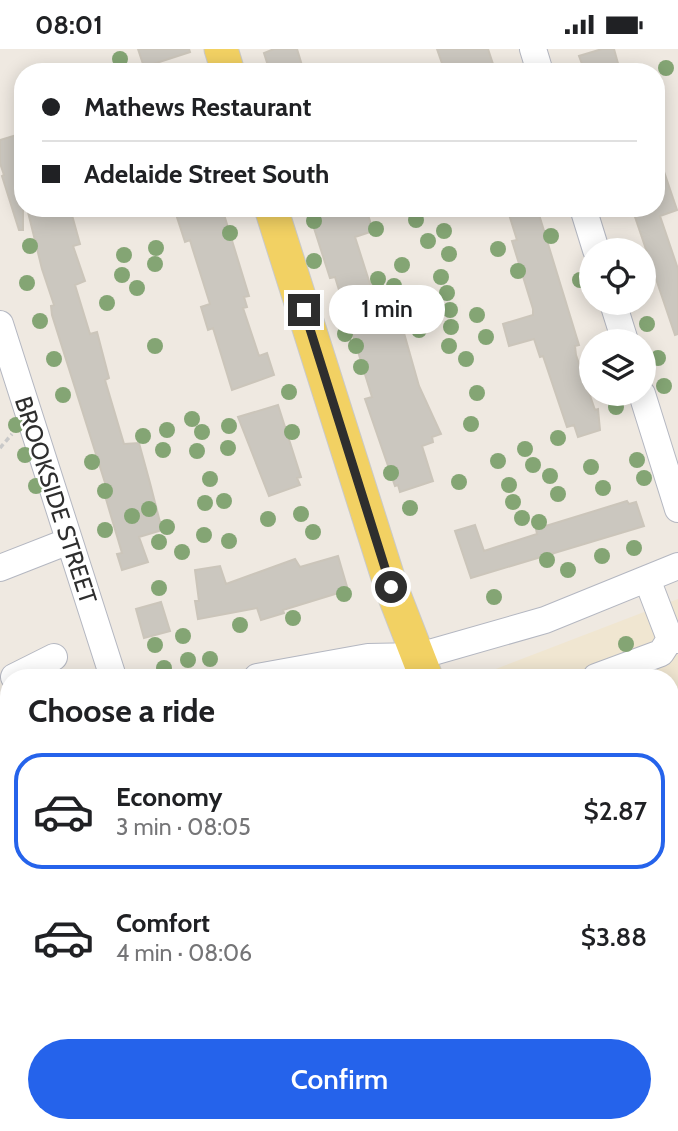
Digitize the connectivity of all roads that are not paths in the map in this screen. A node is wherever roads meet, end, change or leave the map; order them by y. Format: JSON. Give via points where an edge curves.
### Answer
{"nodes":[{"id":1,"x":274,"y":217,"type":"edge"},
{"id":2,"x":586,"y":217,"type":"edge"},
{"id":3,"x":592,"y":238,"type":"edge"},
{"id":4,"x":1,"y":332,"type":"edge"},
{"id":5,"x":646,"y":406,"type":"edge"},
{"id":6,"x":678,"y":509,"type":"edge"},
{"id":7,"x":69,"y":541,"type":"junction"},
{"id":8,"x":678,"y":566,"type":"edge"},
{"id":9,"x":0,"y":568,"type":"edge"},
{"id":10,"x":647,"y":579,"type":"junction"},
{"id":11,"x":674,"y":640,"type":"edge"},
{"id":12,"x":54,"y":657,"type":"dead end"},
{"id":13,"x":422,"y":667,"type":"edge"},
{"id":14,"x":30,"y":669,"type":"edge"},
{"id":15,"x":110,"y":669,"type":"edge"},
{"id":16,"x":301,"y":669,"type":"edge"},
{"id":17,"x":618,"y":669,"type":"edge"}],
"edges":[{"from":1,"to":13,"type":"main road","via":[[391,587]]},
{"from":2,"to":3,"type":"street"},
{"from":4,"to":7,"type":"street","name":"BROOKSIDE STREET"},
{"from":5,"to":6,"type":"street"},
{"from":7,"to":9,"type":"street"},
{"from":7,"to":15,"type":"street","name":"BROOKSIDE STREET"},
{"from":8,"to":10,"type":"street"},
{"from":10,"to":11,"type":"street"},
{"from":10,"to":13,"type":"street"},
{"from":11,"to":17,"type":"street","via":[[661,653]]},
{"from":12,"to":14,"type":"street"},
{"from":13,"to":16,"type":"street","via":[[368,657]]}]}
